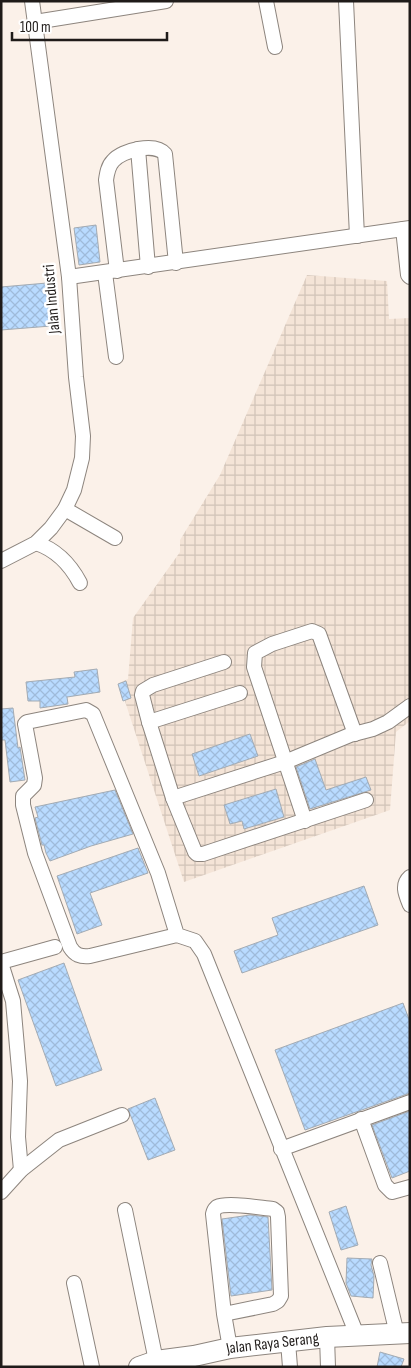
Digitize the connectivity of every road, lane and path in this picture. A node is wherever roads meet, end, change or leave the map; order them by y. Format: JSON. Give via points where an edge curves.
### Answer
{"nodes":[{"id":1,"x":32,"y":1,"type":"edge"},
{"id":2,"x":166,"y":1,"type":"edge"},
{"id":3,"x":266,"y":1,"type":"edge"},
{"id":4,"x":346,"y":1,"type":"edge"},
{"id":5,"x":35,"y":22,"type":"junction"},
{"id":6,"x":275,"y":47,"type":"dead end"},
{"id":7,"x":138,"y":149,"type":"junction"},
{"id":8,"x":406,"y":228,"type":"edge"},
{"id":9,"x":357,"y":236,"type":"junction"},
{"id":10,"x":408,"y":256,"type":"edge"},
{"id":11,"x":176,"y":263,"type":"junction"},
{"id":12,"x":148,"y":267,"type":"junction"},
{"id":13,"x":111,"y":272,"type":"junction"},
{"id":14,"x":410,"y":277,"type":"edge"},
{"id":15,"x":69,"y":278,"type":"junction"},
{"id":16,"x":116,"y":357,"type":"dead end"},
{"id":17,"x":65,"y":509,"type":"junction"},
{"id":18,"x":114,"y":538,"type":"dead end"},
{"id":19,"x":36,"y":542,"type":"junction"},
{"id":20,"x":1,"y":561,"type":"edge"},
{"id":21,"x":80,"y":583,"type":"dead end"},
{"id":22,"x":224,"y":662,"type":"dead end"},
{"id":23,"x":240,"y":693,"type":"dead end"},
{"id":24,"x":410,"y":706,"type":"edge"},
{"id":25,"x":149,"y":722,"type":"junction"},
{"id":26,"x":355,"y":734,"type":"junction"},
{"id":27,"x":285,"y":762,"type":"junction"},
{"id":28,"x":173,"y":798,"type":"junction"},
{"id":29,"x":366,"y":800,"type":"dead end"},
{"id":30,"x":305,"y":821,"type":"junction"},
{"id":31,"x":410,"y":877,"type":"edge"},
{"id":32,"x":410,"y":905,"type":"edge"},
{"id":33,"x":177,"y":935,"type":"junction"},
{"id":34,"x":55,"y":947,"type":"dead end"},
{"id":35,"x":1,"y":963,"type":"edge"},
{"id":36,"x":410,"y":1102,"type":"edge"},
{"id":37,"x":122,"y":1115,"type":"dead end"},
{"id":38,"x":361,"y":1120,"type":"junction"},
{"id":39,"x":281,"y":1148,"type":"junction"},
{"id":40,"x":21,"y":1170,"type":"junction"},
{"id":41,"x":410,"y":1187,"type":"edge"},
{"id":42,"x":1,"y":1192,"type":"edge"},
{"id":43,"x":125,"y":1210,"type":"dead end"},
{"id":44,"x":380,"y":1263,"type":"dead end"},
{"id":45,"x":74,"y":1283,"type":"dead end"},
{"id":46,"x":224,"y":1314,"type":"junction"},
{"id":47,"x":403,"y":1333,"type":"edge"},
{"id":48,"x":357,"y":1335,"type":"junction"},
{"id":49,"x":327,"y":1337,"type":"junction"},
{"id":50,"x":288,"y":1342,"type":"junction"},
{"id":51,"x":230,"y":1348,"type":"junction"},
{"id":52,"x":148,"y":1364,"type":"edge"},
{"id":53,"x":92,"y":1367,"type":"edge"},
{"id":54,"x":290,"y":1367,"type":"edge"},
{"id":55,"x":328,"y":1367,"type":"edge"}],
"edges":[{"from":1,"to":5,"type":"street","name":"Jalan Industri"},
{"from":2,"to":5,"type":"street"},
{"from":3,"to":6,"type":"street"},
{"from":4,"to":9,"type":"street"},
{"from":5,"to":15,"type":"street","name":"Jalan Industri"},
{"from":7,"to":11,"type":"street","via":[[155,148],[165,154]]},
{"from":7,"to":12,"type":"street"},
{"from":7,"to":13,"type":"street","via":[[119,154],[108,167]]},
{"from":8,"to":9,"type":"street"},
{"from":8,"to":10,"type":"street"},
{"from":9,"to":11,"type":"street"},
{"from":10,"to":14,"type":"street"},
{"from":11,"to":12,"type":"street"},
{"from":12,"to":13,"type":"street"},
{"from":13,"to":15,"type":"street"},
{"from":13,"to":16,"type":"street"},
{"from":15,"to":17,"type":"street","name":"Jalan Industri","via":[[82,446],[74,490]]},
{"from":17,"to":18,"type":"street"},
{"from":17,"to":19,"type":"street","name":"Jalan Industri"},
{"from":19,"to":20,"type":"street","name":"Jalan Industri"},
{"from":19,"to":21,"type":"street","via":[[49,547],[66,561]]},
{"from":22,"to":25,"type":"street","via":[[143,691]]},
{"from":23,"to":25,"type":"street"},
{"from":24,"to":26,"type":"street","via":[[388,722]]},
{"from":25,"to":28,"type":"street"},
{"from":26,"to":27,"type":"street"},
{"from":26,"to":27,"type":"street","via":[[319,634],[312,631],[272,644],[255,653],[253,659]]},
{"from":27,"to":28,"type":"street"},
{"from":27,"to":30,"type":"street"},
{"from":28,"to":30,"type":"street","via":[[197,854]]},
{"from":29,"to":30,"type":"street"},
{"from":31,"to":32,"type":"street","via":[[404,886]]},
{"from":33,"to":33,"type":"street","via":[[158,873],[93,714],[86,710],[27,722],[35,778],[34,785],[24,796],[23,805],[35,853],[74,953],[90,956]]},
{"from":33,"to":39,"type":"street","via":[[195,941],[204,954]]},
{"from":34,"to":35,"type":"street"},
{"from":35,"to":40,"type":"street","via":[[13,1001],[20,1081],[18,1136]]},
{"from":36,"to":38,"type":"street"},
{"from":37,"to":40,"type":"street","via":[[59,1140]]},
{"from":38,"to":39,"type":"street"},
{"from":38,"to":41,"type":"street","via":[[385,1185],[392,1192]]},
{"from":39,"to":48,"type":"street"},
{"from":40,"to":42,"type":"street"},
{"from":43,"to":52,"type":"street"},
{"from":44,"to":47,"type":"street"},
{"from":45,"to":53,"type":"street"},
{"from":46,"to":46,"type":"street","via":[[214,1210],[226,1205],[273,1209],[278,1217],[281,1296],[273,1304]]},
{"from":46,"to":51,"type":"street"},
{"from":47,"to":48,"type":"highway","name":"Jalan Raya Serang"},
{"from":48,"to":49,"type":"highway","name":"Jalan Raya Serang"},
{"from":49,"to":50,"type":"highway","name":"Jalan Raya Serang"},
{"from":49,"to":55,"type":"street"},
{"from":50,"to":51,"type":"highway","name":"Jalan Raya Serang"},
{"from":50,"to":54,"type":"street"},
{"from":51,"to":52,"type":"highway","name":"Jalan Raya Serang"}]}
